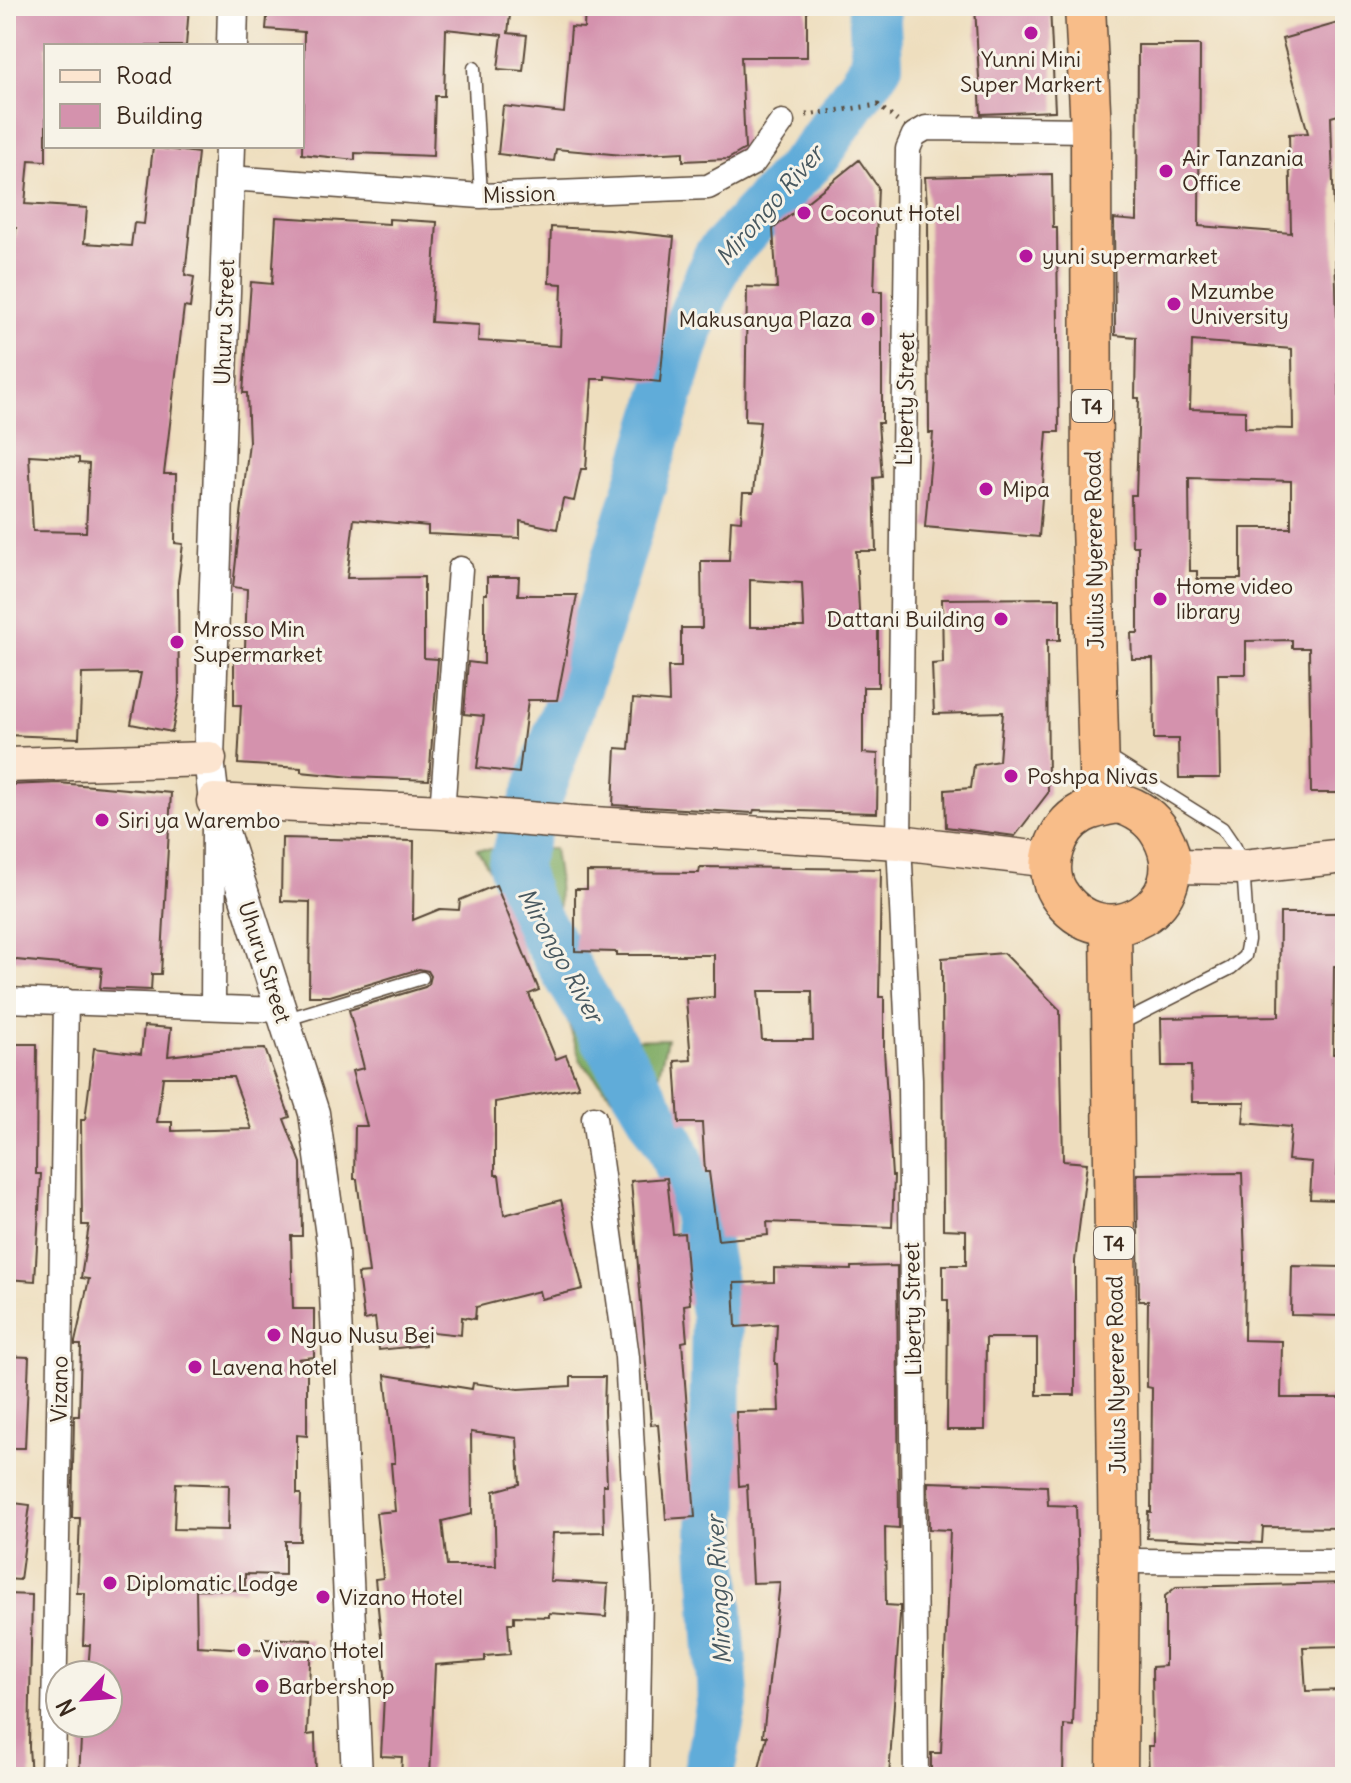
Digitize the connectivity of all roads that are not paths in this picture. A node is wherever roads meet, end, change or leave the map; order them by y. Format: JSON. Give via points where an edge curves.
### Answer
{"nodes":[{"id":1,"x":233,"y":6,"type":"edge"},
{"id":2,"x":1085,"y":6,"type":"edge"},
{"id":3,"x":232,"y":44,"type":"edge"},
{"id":4,"x":474,"y":68,"type":"dead end"},
{"id":5,"x":782,"y":122,"type":"dead end"},
{"id":6,"x":1091,"y":130,"type":"junction"},
{"id":7,"x":230,"y":148,"type":"edge"},
{"id":8,"x":229,"y":178,"type":"junction"},
{"id":9,"x":481,"y":196,"type":"junction"},
{"id":10,"x":460,"y":569,"type":"dead end"},
{"id":11,"x":1099,"y":752,"type":"junction"},
{"id":12,"x":209,"y":759,"type":"junction"},
{"id":13,"x":6,"y":765,"type":"edge"},
{"id":14,"x":214,"y":801,"type":"junction"},
{"id":15,"x":1100,"y":806,"type":"junction"},
{"id":16,"x":442,"y":812,"type":"junction"},
{"id":17,"x":899,"y":842,"type":"junction"},
{"id":18,"x":1345,"y":856,"type":"edge"},
{"id":19,"x":1051,"y":860,"type":"junction"},
{"id":20,"x":1171,"y":866,"type":"junction"},
{"id":21,"x":1243,"y":867,"type":"junction"},
{"id":22,"x":1111,"y":926,"type":"junction"},
{"id":23,"x":422,"y":978,"type":"dead end"},
{"id":24,"x":6,"y":1000,"type":"edge"},
{"id":25,"x":66,"y":1001,"type":"junction"},
{"id":26,"x":213,"y":1007,"type":"junction"},
{"id":27,"x":282,"y":1015,"type":"junction"},
{"id":28,"x":1113,"y":1028,"type":"junction"},
{"id":29,"x":594,"y":1118,"type":"dead end"},
{"id":30,"x":1119,"y":1561,"type":"junction"},
{"id":31,"x":1345,"y":1562,"type":"edge"},
{"id":32,"x":53,"y":1777,"type":"edge"},
{"id":33,"x":357,"y":1777,"type":"edge"},
{"id":34,"x":637,"y":1777,"type":"edge"},
{"id":35,"x":916,"y":1777,"type":"edge"},
{"id":36,"x":1117,"y":1777,"type":"edge"}],
"edges":[{"from":1,"to":3,"type":"street"},
{"from":2,"to":6,"type":"highway","name":"Julius Nyerere Road","number":"T4"},
{"from":4,"to":9,"type":"lane"},
{"from":5,"to":9,"type":"street","name":"Mission","via":[[753,163],[708,187]]},
{"from":6,"to":11,"type":"highway","name":"Julius Nyerere Road","number":"T4","via":[[1092,523]]},
{"from":6,"to":17,"type":"street","name":"Liberty Street","via":[[926,128],[914,135],[908,149]]},
{"from":7,"to":8,"type":"street","name":"Uhuru Street"},
{"from":8,"to":9,"type":"street","name":"Mission"},
{"from":8,"to":12,"type":"street","name":"Uhuru Street"},
{"from":10,"to":16,"type":"street"},
{"from":11,"to":15,"type":"highway","name":"Julius Nyerere Road","number":"T4"},
{"from":11,"to":21,"type":"lane","via":[[1222,828]]},
{"from":12,"to":13,"type":"main road"},
{"from":12,"to":14,"type":"street","name":"Uhuru Street"},
{"from":14,"to":16,"type":"main road"},
{"from":14,"to":26,"type":"street"},
{"from":14,"to":27,"type":"street","name":"Uhuru Street"},
{"from":15,"to":19,"type":"highway","via":[[1066,825]]},
{"from":15,"to":20,"type":"highway","via":[[1137,808],[1157,827]]},
{"from":16,"to":17,"type":"main road"},
{"from":17,"to":19,"type":"main road"},
{"from":17,"to":35,"type":"street","name":"Liberty Street","via":[[910,1079]]},
{"from":18,"to":21,"type":"main road"},
{"from":19,"to":22,"type":"highway","via":[[1055,888],[1069,908],[1088,921]]},
{"from":20,"to":21,"type":"main road"},
{"from":20,"to":22,"type":"highway","via":[[1159,901],[1129,923]]},
{"from":21,"to":28,"type":"lane","via":[[1245,956],[1190,991]]},
{"from":22,"to":28,"type":"highway","name":"Julius Nyerere Road","number":"T4"},
{"from":23,"to":27,"type":"lane"},
{"from":24,"to":25,"type":"street"},
{"from":25,"to":26,"type":"street"},
{"from":25,"to":32,"type":"street","name":"Vizano"},
{"from":26,"to":27,"type":"street"},
{"from":27,"to":33,"type":"street","name":"Uhuru Street","via":[[314,1113],[333,1250]]},
{"from":28,"to":30,"type":"highway","name":"Julius Nyerere Road","number":"T4"},
{"from":29,"to":34,"type":"street","via":[[627,1357],[640,1597]]},
{"from":30,"to":31,"type":"street"},
{"from":30,"to":36,"type":"highway","name":"Julius Nyerere Road","number":"T4"}]}
